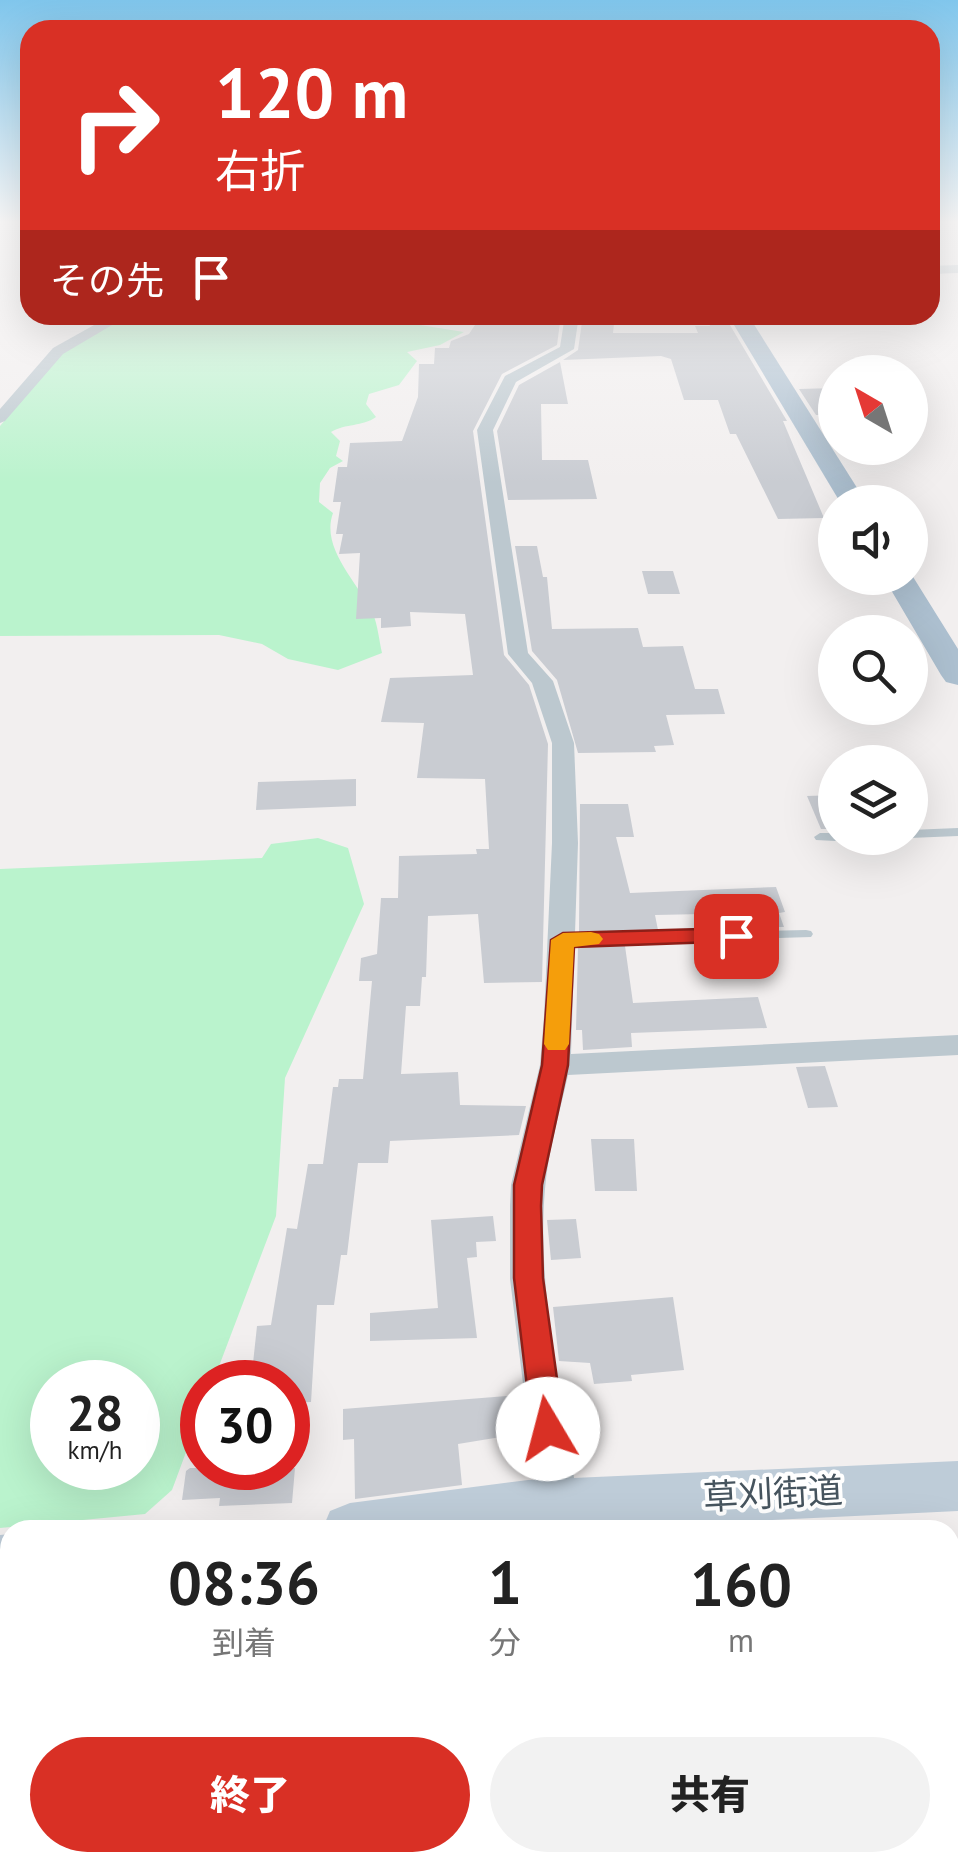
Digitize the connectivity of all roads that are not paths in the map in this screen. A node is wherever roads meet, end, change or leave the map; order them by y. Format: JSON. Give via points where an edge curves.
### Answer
{"nodes":[{"id":1,"x":105,"y":325,"type":"edge"},
{"id":2,"x":571,"y":325,"type":"edge"},
{"id":3,"x":744,"y":325,"type":"edge"},
{"id":4,"x":0,"y":418,"type":"edge"},
{"id":5,"x":843,"y":485,"type":"edge"},
{"id":6,"x":909,"y":595,"type":"edge"},
{"id":7,"x":958,"y":675,"type":"edge"},
{"id":8,"x":958,"y":832,"type":"edge"},
{"id":9,"x":928,"y":833,"type":"edge"},
{"id":10,"x":806,"y":934,"type":"dead end"},
{"id":11,"x":563,"y":940,"type":"junction"},
{"id":12,"x":958,"y":1046,"type":"edge"},
{"id":13,"x":555,"y":1065,"type":"junction"},
{"id":14,"x":958,"y":1486,"type":"edge"},
{"id":15,"x":539,"y":1513,"type":"edge"},
{"id":16,"x":461,"y":1520,"type":"edge"}],
"edges":[{"from":1,"to":4,"type":"street","via":[[58,352]]},
{"from":2,"to":11,"type":"street","via":[[567,349],[510,379],[486,430],[518,654],[542,681],[563,743]]},
{"from":3,"to":5,"type":"main road"},
{"from":6,"to":7,"type":"main road"},
{"from":8,"to":9,"type":"lane"},
{"from":10,"to":11,"type":"lane"},
{"from":11,"to":13,"type":"street"},
{"from":12,"to":13,"type":"street"},
{"from":13,"to":15,"type":"street","via":[[528,1185]]},
{"from":14,"to":15,"type":"street","name":"草刈街道"},
{"from":15,"to":16,"type":"street","name":"草刈街道"}]}
